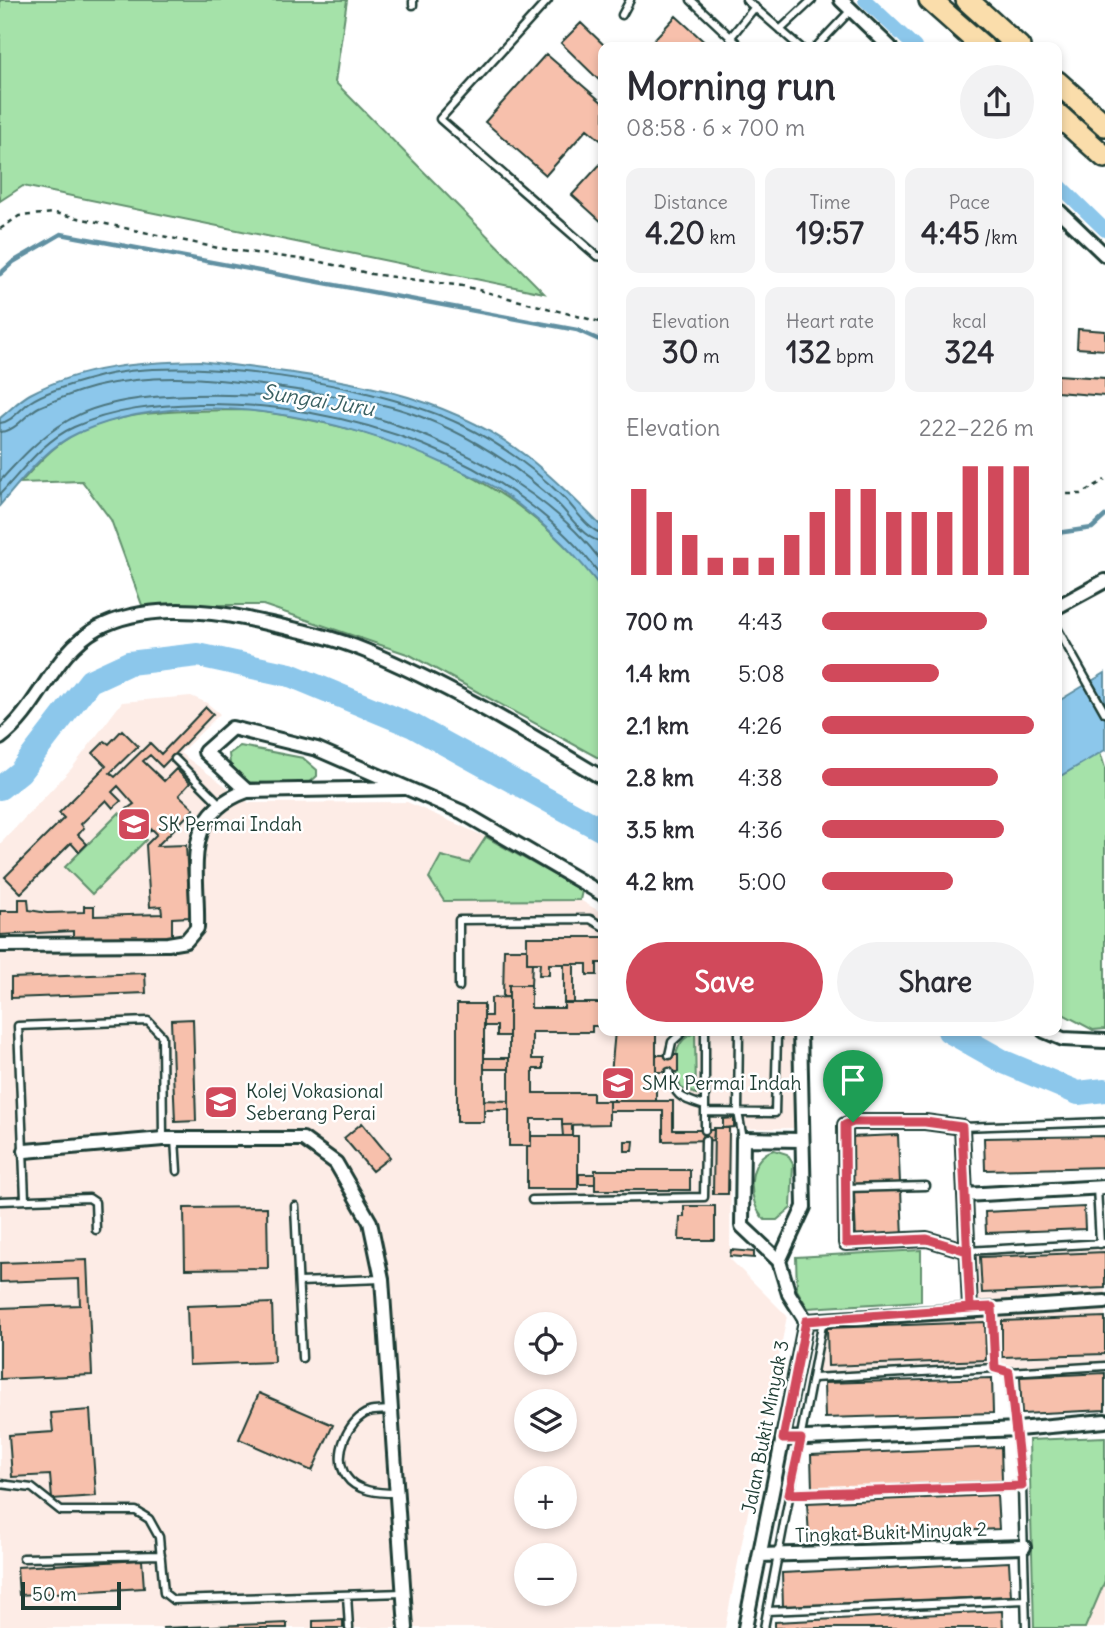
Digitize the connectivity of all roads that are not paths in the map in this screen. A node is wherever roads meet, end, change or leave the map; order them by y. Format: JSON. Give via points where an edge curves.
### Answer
{"nodes":[{"id":1,"x":548,"y":0,"type":"edge"},
{"id":2,"x":630,"y":0,"type":"edge"},
{"id":3,"x":691,"y":0,"type":"edge"},
{"id":4,"x":746,"y":0,"type":"edge"},
{"id":5,"x":811,"y":0,"type":"edge"},
{"id":6,"x":841,"y":0,"type":"edge"},
{"id":7,"x":930,"y":0,"type":"edge"},
{"id":8,"x":967,"y":0,"type":"edge"},
{"id":9,"x":755,"y":7,"type":"junction"},
{"id":10,"x":851,"y":10,"type":"junction"},
{"id":11,"x":622,"y":15,"type":"dead end"},
{"id":12,"x":780,"y":30,"type":"junction"},
{"id":13,"x":730,"y":38,"type":"junction"},
{"id":14,"x":735,"y":42,"type":"edge"},
{"id":15,"x":794,"y":42,"type":"edge"},
{"id":16,"x":821,"y":42,"type":"edge"},
{"id":17,"x":885,"y":42,"type":"edge"},
{"id":18,"x":977,"y":42,"type":"edge"},
{"id":19,"x":1013,"y":42,"type":"edge"},
{"id":20,"x":1062,"y":86,"type":"edge"},
{"id":21,"x":1062,"y":118,"type":"edge"},
{"id":22,"x":1105,"y":125,"type":"edge"},
{"id":23,"x":1105,"y":157,"type":"edge"},
{"id":24,"x":1062,"y":214,"type":"edge"},
{"id":25,"x":1105,"y":255,"type":"edge"},
{"id":26,"x":598,"y":256,"type":"edge"},
{"id":27,"x":1105,"y":581,"type":"edge"},
{"id":28,"x":1062,"y":604,"type":"edge"},
{"id":29,"x":1062,"y":637,"type":"edge"},
{"id":30,"x":1105,"y":713,"type":"edge"},
{"id":31,"x":0,"y":738,"type":"edge"},
{"id":32,"x":175,"y":759,"type":"dead end"},
{"id":33,"x":598,"y":775,"type":"edge"},
{"id":34,"x":404,"y":788,"type":"junction"},
{"id":35,"x":247,"y":791,"type":"junction"},
{"id":36,"x":220,"y":804,"type":"junction"},
{"id":37,"x":598,"y":891,"type":"edge"},
{"id":38,"x":598,"y":924,"type":"edge"},
{"id":39,"x":0,"y":945,"type":"edge"},
{"id":40,"x":459,"y":987,"type":"dead end"},
{"id":41,"x":679,"y":1036,"type":"edge"},
{"id":42,"x":705,"y":1036,"type":"edge"},
{"id":43,"x":739,"y":1036,"type":"edge"},
{"id":44,"x":776,"y":1036,"type":"edge"},
{"id":45,"x":800,"y":1036,"type":"edge"},
{"id":46,"x":1056,"y":1036,"type":"edge"},
{"id":47,"x":1105,"y":1041,"type":"edge"},
{"id":48,"x":670,"y":1055,"type":"dead end"},
{"id":49,"x":670,"y":1072,"type":"dead end"},
{"id":50,"x":705,"y":1109,"type":"junction"},
{"id":51,"x":738,"y":1112,"type":"junction"},
{"id":52,"x":1105,"y":1122,"type":"edge"},
{"id":53,"x":962,"y":1127,"type":"junction"},
{"id":54,"x":705,"y":1130,"type":"dead end"},
{"id":55,"x":169,"y":1139,"type":"junction"},
{"id":56,"x":743,"y":1139,"type":"junction"},
{"id":57,"x":705,"y":1140,"type":"dead end"},
{"id":58,"x":801,"y":1140,"type":"junction"},
{"id":59,"x":24,"y":1151,"type":"junction"},
{"id":60,"x":177,"y":1171,"type":"dead end"},
{"id":61,"x":926,"y":1186,"type":"dead end"},
{"id":62,"x":1101,"y":1187,"type":"edge"},
{"id":63,"x":846,"y":1188,"type":"junction"},
{"id":64,"x":965,"y":1195,"type":"junction"},
{"id":65,"x":24,"y":1199,"type":"junction"},
{"id":66,"x":532,"y":1200,"type":"dead end"},
{"id":67,"x":0,"y":1201,"type":"edge"},
{"id":68,"x":295,"y":1206,"type":"dead end"},
{"id":69,"x":96,"y":1230,"type":"dead end"},
{"id":70,"x":1102,"y":1243,"type":"edge"},
{"id":71,"x":967,"y":1251,"type":"junction"},
{"id":72,"x":779,"y":1261,"type":"junction"},
{"id":73,"x":382,"y":1279,"type":"junction"},
{"id":74,"x":299,"y":1282,"type":"junction"},
{"id":75,"x":1105,"y":1302,"type":"edge"},
{"id":76,"x":992,"y":1307,"type":"junction"},
{"id":77,"x":970,"y":1308,"type":"junction"},
{"id":78,"x":823,"y":1320,"type":"junction"},
{"id":79,"x":806,"y":1321,"type":"junction"},
{"id":80,"x":302,"y":1358,"type":"dead end"},
{"id":81,"x":1105,"y":1367,"type":"edge"},
{"id":82,"x":995,"y":1368,"type":"junction"},
{"id":83,"x":1009,"y":1372,"type":"junction"},
{"id":84,"x":813,"y":1378,"type":"junction"},
{"id":85,"x":393,"y":1410,"type":"junction"},
{"id":86,"x":1105,"y":1420,"type":"edge"},
{"id":87,"x":1018,"y":1429,"type":"junction"},
{"id":88,"x":783,"y":1439,"type":"junction"},
{"id":89,"x":801,"y":1439,"type":"junction"},
{"id":90,"x":0,"y":1484,"type":"edge"},
{"id":91,"x":1022,"y":1486,"type":"junction"},
{"id":92,"x":398,"y":1493,"type":"junction"},
{"id":93,"x":789,"y":1494,"type":"junction"},
{"id":94,"x":1024,"y":1547,"type":"junction"},
{"id":95,"x":160,"y":1555,"type":"junction"},
{"id":96,"x":760,"y":1555,"type":"junction"},
{"id":97,"x":777,"y":1555,"type":"junction"},
{"id":98,"x":23,"y":1558,"type":"dead end"},
{"id":99,"x":404,"y":1593,"type":"junction"},
{"id":100,"x":346,"y":1595,"type":"junction"},
{"id":101,"x":1025,"y":1600,"type":"junction"},
{"id":102,"x":767,"y":1611,"type":"junction"},
{"id":103,"x":349,"y":1628,"type":"edge"},
{"id":104,"x":406,"y":1628,"type":"edge"},
{"id":105,"x":745,"y":1628,"type":"edge"},
{"id":106,"x":764,"y":1628,"type":"edge"},
{"id":107,"x":1027,"y":1628,"type":"edge"}],
"edges":[{"from":1,"to":26,"type":"lane","via":[[440,119]]},
{"from":2,"to":11,"type":"lane"},
{"from":3,"to":13,"type":"lane"},
{"from":4,"to":9,"type":"lane"},
{"from":5,"to":12,"type":"lane"},
{"from":6,"to":10,"type":"street"},
{"from":7,"to":18,"type":"highway"},
{"from":8,"to":19,"type":"highway"},
{"from":9,"to":12,"type":"lane"},
{"from":9,"to":13,"type":"lane"},
{"from":10,"to":16,"type":"lane"},
{"from":10,"to":17,"type":"street"},
{"from":12,"to":15,"type":"lane"},
{"from":13,"to":14,"type":"lane"},
{"from":20,"to":22,"type":"highway"},
{"from":21,"to":23,"type":"highway"},
{"from":24,"to":25,"type":"street"},
{"from":27,"to":28,"type":"street"},
{"from":29,"to":30,"type":"lane"},
{"from":31,"to":33,"type":"street","via":[[31,705],[68,649],[99,627],[168,611],[201,611],[284,625],[366,651],[489,710]]},
{"from":32,"to":36,"type":"lane"},
{"from":34,"to":35,"type":"street"},
{"from":34,"to":35,"type":"street","via":[[317,749],[232,728],[205,752]]},
{"from":34,"to":37,"type":"street","via":[[462,811]]},
{"from":35,"to":36,"type":"street"},
{"from":36,"to":39,"type":"street","via":[[199,830],[197,928],[186,940],[168,944]]},
{"from":38,"to":40,"type":"lane","via":[[590,919],[459,920]]},
{"from":41,"to":48,"type":"lane","via":[[672,1042]]},
{"from":42,"to":50,"type":"lane"},
{"from":43,"to":51,"type":"lane"},
{"from":44,"to":51,"type":"lane","via":[[775,1113]]},
{"from":45,"to":58,"type":"street"},
{"from":46,"to":47,"type":"street"},
{"from":49,"to":50,"type":"lane","via":[[673,1090]]},
{"from":50,"to":51,"type":"lane"},
{"from":50,"to":54,"type":"lane"},
{"from":51,"to":56,"type":"lane"},
{"from":52,"to":53,"type":"lane"},
{"from":53,"to":63,"type":"street","via":[[925,1122],[845,1125]]},
{"from":53,"to":64,"type":"street"},
{"from":55,"to":59,"type":"street"},
{"from":55,"to":59,"type":"lane","via":[[162,1035],[148,1021],[18,1026]]},
{"from":55,"to":60,"type":"lane"},
{"from":55,"to":73,"type":"street","via":[[303,1139],[336,1163],[370,1222]]},
{"from":56,"to":58,"type":"street"},
{"from":56,"to":72,"type":"street","via":[[743,1226]]},
{"from":57,"to":66,"type":"lane","via":[[704,1197]]},
{"from":58,"to":72,"type":"street","via":[[804,1207]]},
{"from":59,"to":65,"type":"lane"},
{"from":61,"to":63,"type":"lane"},
{"from":62,"to":64,"type":"street"},
{"from":62,"to":70,"type":"lane"},
{"from":63,"to":71,"type":"street","via":[[846,1243],[927,1239]]},
{"from":64,"to":71,"type":"street"},
{"from":65,"to":67,"type":"lane"},
{"from":65,"to":69,"type":"lane","via":[[89,1198],[97,1210]]},
{"from":68,"to":74,"type":"lane"},
{"from":70,"to":71,"type":"lane"},
{"from":71,"to":77,"type":"street"},
{"from":72,"to":79,"type":"street","via":[[789,1294]]},
{"from":73,"to":74,"type":"lane"},
{"from":73,"to":85,"type":"street"},
{"from":74,"to":80,"type":"lane"},
{"from":75,"to":76,"type":"street","name":"Jalan Bukit Minyak 3"},
{"from":76,"to":77,"type":"street","name":"Jalan Bukit Minyak 3"},
{"from":76,"to":82,"type":"lane"},
{"from":77,"to":78,"type":"street","name":"Jalan Bukit Minyak 3"},
{"from":78,"to":79,"type":"street","name":"Jalan Bukit Minyak 3"},
{"from":78,"to":84,"type":"lane"},
{"from":79,"to":88,"type":"street","name":"Jalan Bukit Minyak 3"},
{"from":81,"to":83,"type":"lane"},
{"from":82,"to":83,"type":"lane"},
{"from":82,"to":84,"type":"lane"},
{"from":83,"to":87,"type":"lane"},
{"from":84,"to":89,"type":"lane"},
{"from":85,"to":92,"type":"street"},
{"from":85,"to":92,"type":"lane","via":[[370,1411],[355,1420],[343,1443],[341,1461],[346,1477],[359,1488]]},
{"from":86,"to":87,"type":"street"},
{"from":87,"to":89,"type":"street"},
{"from":87,"to":91,"type":"lane"},
{"from":88,"to":89,"type":"street"},
{"from":88,"to":96,"type":"street","name":"Jalan Bukit Minyak 3"},
{"from":89,"to":93,"type":"lane"},
{"from":90,"to":95,"type":"lane","via":[[32,1488],[61,1511],[136,1511],[149,1519],[159,1537]]},
{"from":91,"to":93,"type":"lane"},
{"from":91,"to":94,"type":"lane"},
{"from":92,"to":99,"type":"street"},
{"from":93,"to":97,"type":"lane"},
{"from":94,"to":97,"type":"street","name":"Tingkat Bukit Minyak 2"},
{"from":94,"to":101,"type":"lane"},
{"from":95,"to":98,"type":"lane"},
{"from":95,"to":100,"type":"lane","via":[[164,1593],[173,1600]]},
{"from":96,"to":97,"type":"street","name":"Tingkat Bukit Minyak 2"},
{"from":96,"to":105,"type":"street","name":"Jalan Bukit Minyak 3"},
{"from":97,"to":102,"type":"lane"},
{"from":99,"to":100,"type":"lane"},
{"from":99,"to":104,"type":"street"},
{"from":100,"to":103,"type":"lane"},
{"from":101,"to":102,"type":"lane"},
{"from":101,"to":107,"type":"lane"},
{"from":102,"to":106,"type":"lane"}]}
